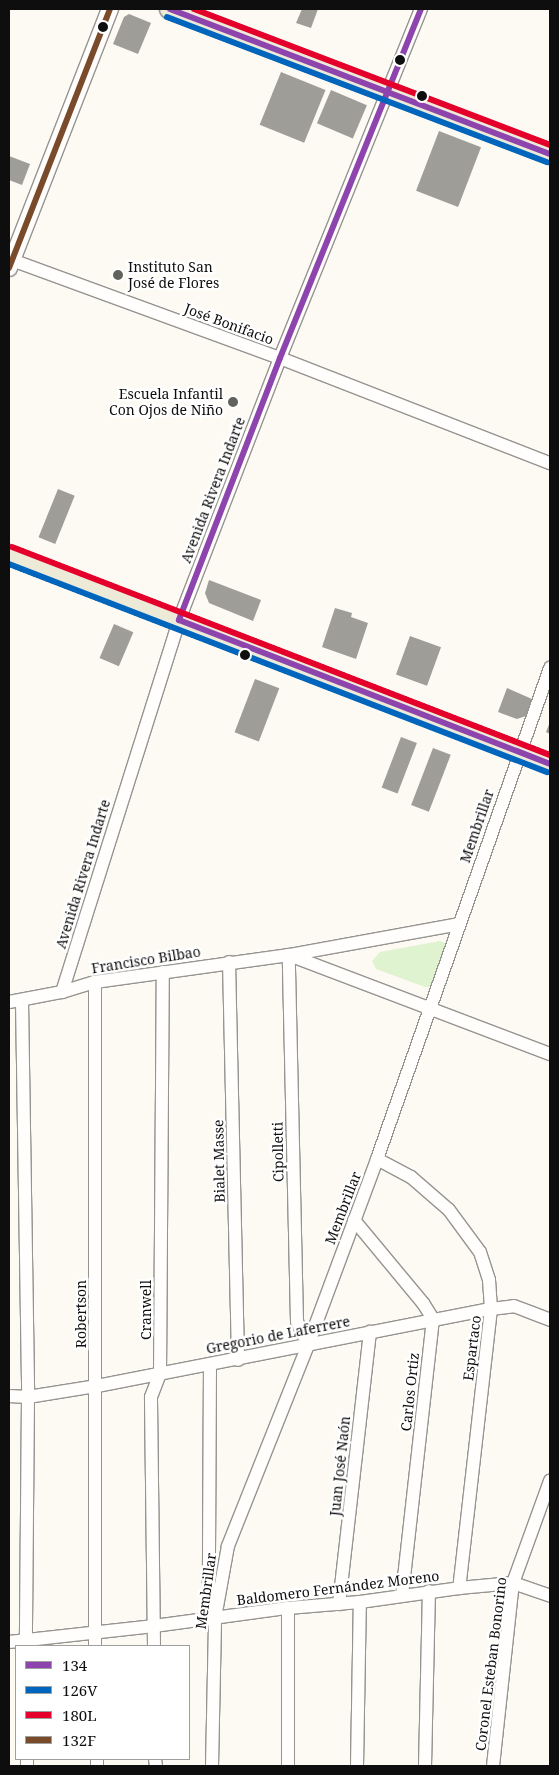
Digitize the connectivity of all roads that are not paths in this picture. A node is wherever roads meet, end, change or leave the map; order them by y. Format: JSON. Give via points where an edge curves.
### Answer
{"nodes":[{"id":1,"x":110,"y":9,"type":"edge"},
{"id":2,"x":170,"y":9,"type":"edge"},
{"id":3,"x":422,"y":9,"type":"edge"},
{"id":4,"x":389,"y":93,"type":"junction"},
{"id":5,"x":550,"y":154,"type":"edge"},
{"id":6,"x":10,"y":262,"type":"edge"},
{"id":7,"x":280,"y":358,"type":"junction"},
{"id":8,"x":550,"y":464,"type":"edge"},
{"id":9,"x":9,"y":555,"type":"edge"},
{"id":10,"x":179,"y":620,"type":"junction"},
{"id":11,"x":550,"y":668,"type":"edge"},
{"id":12,"x":519,"y":753,"type":"junction"},
{"id":13,"x":550,"y":764,"type":"edge"},
{"id":14,"x":459,"y":924,"type":"junction"},
{"id":15,"x":289,"y":955,"type":"junction"},
{"id":16,"x":229,"y":962,"type":"junction"},
{"id":17,"x":163,"y":972,"type":"junction"},
{"id":18,"x":95,"y":982,"type":"junction"},
{"id":19,"x":62,"y":992,"type":"junction"},
{"id":20,"x":22,"y":1001,"type":"junction"},
{"id":21,"x":9,"y":1002,"type":"edge"},
{"id":22,"x":431,"y":1008,"type":"junction"},
{"id":23,"x":550,"y":1054,"type":"edge"},
{"id":24,"x":377,"y":1159,"type":"junction"},
{"id":25,"x":354,"y":1220,"type":"junction"},
{"id":26,"x":491,"y":1309,"type":"junction"},
{"id":27,"x":433,"y":1319,"type":"junction"},
{"id":28,"x":550,"y":1320,"type":"edge"},
{"id":29,"x":370,"y":1332,"type":"junction"},
{"id":30,"x":308,"y":1345,"type":"junction"},
{"id":31,"x":238,"y":1360,"type":"junction"},
{"id":32,"x":210,"y":1364,"type":"junction"},
{"id":33,"x":160,"y":1374,"type":"junction"},
{"id":34,"x":97,"y":1386,"type":"junction"},
{"id":35,"x":9,"y":1396,"type":"edge"},
{"id":36,"x":28,"y":1397,"type":"junction"},
{"id":37,"x":550,"y":1481,"type":"edge"},
{"id":38,"x":513,"y":1583,"type":"junction"},
{"id":39,"x":459,"y":1588,"type":"junction"},
{"id":40,"x":429,"y":1591,"type":"junction"},
{"id":41,"x":402,"y":1595,"type":"junction"},
{"id":42,"x":550,"y":1596,"type":"edge"},
{"id":43,"x":360,"y":1602,"type":"junction"},
{"id":44,"x":339,"y":1604,"type":"junction"},
{"id":45,"x":288,"y":1608,"type":"junction"},
{"id":46,"x":215,"y":1618,"type":"junction"},
{"id":47,"x":154,"y":1626,"type":"junction"},
{"id":48,"x":95,"y":1632,"type":"junction"},
{"id":49,"x":9,"y":1642,"type":"edge"},
{"id":50,"x":26,"y":1643,"type":"edge"},
{"id":51,"x":95,"y":1645,"type":"edge"},
{"id":52,"x":154,"y":1645,"type":"edge"},
{"id":53,"x":212,"y":1766,"type":"edge"},
{"id":54,"x":288,"y":1766,"type":"edge"},
{"id":55,"x":357,"y":1766,"type":"edge"},
{"id":56,"x":425,"y":1766,"type":"edge"},
{"id":57,"x":493,"y":1766,"type":"edge"}],
"edges":[{"from":1,"to":6,"type":"street"},
{"from":2,"to":4,"type":"main road"},
{"from":3,"to":4,"type":"street","name":"Avenida Rivera Indarte"},
{"from":4,"to":5,"type":"main road"},
{"from":4,"to":7,"type":"street","name":"Avenida Rivera Indarte"},
{"from":6,"to":7,"type":"street","name":"José Bonifacio"},
{"from":7,"to":8,"type":"street","name":"José Bonifacio"},
{"from":7,"to":10,"type":"street","name":"Avenida Rivera Indarte"},
{"from":9,"to":10,"type":"main road"},
{"from":10,"to":12,"type":"main road"},
{"from":10,"to":19,"type":"street","name":"Avenida Rivera Indarte"},
{"from":11,"to":12,"type":"street","name":"Membrillar"},
{"from":12,"to":13,"type":"main road"},
{"from":12,"to":14,"type":"street","name":"Membrillar"},
{"from":14,"to":15,"type":"street","name":"Francisco Bilbao"},
{"from":14,"to":22,"type":"street","name":"Membrillar"},
{"from":15,"to":16,"type":"street","name":"Francisco Bilbao"},
{"from":15,"to":22,"type":"street","name":"Francisco Bilbao"},
{"from":15,"to":30,"type":"street","name":"Cipolletti","via":[[297,1321]]},
{"from":16,"to":17,"type":"street","name":"Francisco Bilbao"},
{"from":16,"to":31,"type":"street","name":"Bialet Masse"},
{"from":17,"to":18,"type":"street","name":"Francisco Bilbao"},
{"from":17,"to":33,"type":"street","name":"Cranwell"},
{"from":18,"to":19,"type":"street","name":"Francisco Bilbao"},
{"from":18,"to":34,"type":"street","name":"Robertson"},
{"from":19,"to":20,"type":"street","name":"Francisco Bilbao"},
{"from":20,"to":21,"type":"street","name":"Francisco Bilbao"},
{"from":20,"to":36,"type":"street"},
{"from":22,"to":23,"type":"street","name":"Francisco Bilbao"},
{"from":22,"to":24,"type":"street","name":"Membrillar"},
{"from":24,"to":25,"type":"street","name":"Membrillar"},
{"from":24,"to":26,"type":"street","name":"Espartaco","via":[[411,1177],[449,1210],[480,1252],[489,1280]]},
{"from":25,"to":27,"type":"street"},
{"from":25,"to":30,"type":"street","name":"Membrillar"},
{"from":26,"to":27,"type":"street","name":"Gregorio de Laferrere"},
{"from":26,"to":28,"type":"street","name":"Gregorio de Laferrere","via":[[514,1306]]},
{"from":26,"to":39,"type":"street","name":"Espartaco"},
{"from":27,"to":29,"type":"street","name":"Gregorio de Laferrere"},
{"from":27,"to":41,"type":"street","name":"Carlos Ortiz"},
{"from":29,"to":30,"type":"street","name":"Gregorio de Laferrere"},
{"from":29,"to":44,"type":"street","name":"Juan José Naón"},
{"from":30,"to":31,"type":"street","name":"Gregorio de Laferrere"},
{"from":30,"to":46,"type":"street","name":"Membrillar","via":[[228,1546]]},
{"from":31,"to":32,"type":"street","name":"Gregorio de Laferrere"},
{"from":32,"to":33,"type":"street","name":"Gregorio de Laferrere"},
{"from":32,"to":46,"type":"street","via":[[209,1583]]},
{"from":33,"to":34,"type":"street","name":"Gregorio de Laferrere"},
{"from":33,"to":47,"type":"street","name":"Cranwell","via":[[151,1397]]},
{"from":34,"to":36,"type":"street","name":"Gregorio de Laferrere"},
{"from":34,"to":48,"type":"street","name":"Robertson"},
{"from":35,"to":36,"type":"street","name":"Gregorio de Laferrere"},
{"from":36,"to":50,"type":"street"},
{"from":37,"to":38,"type":"street","name":"Coronel Esteban Bonorino"},
{"from":38,"to":39,"type":"street","name":"Baldomero Fernández Moreno"},
{"from":38,"to":42,"type":"street","name":"Baldomero Fernández Moreno"},
{"from":38,"to":57,"type":"street","name":"Coronel Esteban Bonorino"},
{"from":39,"to":40,"type":"street","name":"Baldomero Fernández Moreno"},
{"from":40,"to":41,"type":"street","name":"Baldomero Fernández Moreno"},
{"from":40,"to":56,"type":"street"},
{"from":41,"to":43,"type":"street","name":"Baldomero Fernández Moreno"},
{"from":43,"to":44,"type":"street","name":"Baldomero Fernández Moreno"},
{"from":43,"to":55,"type":"street"},
{"from":44,"to":45,"type":"street","name":"Baldomero Fernández Moreno"},
{"from":45,"to":46,"type":"street","name":"Baldomero Fernández Moreno"},
{"from":45,"to":54,"type":"street"},
{"from":46,"to":47,"type":"street","name":"Baldomero Fernández Moreno"},
{"from":46,"to":53,"type":"street","name":"Membrillar"},
{"from":47,"to":48,"type":"street","name":"Baldomero Fernández Moreno"},
{"from":47,"to":52,"type":"street","name":"Cranwell"},
{"from":48,"to":50,"type":"street","name":"Baldomero Fernández Moreno"},
{"from":48,"to":51,"type":"street","name":"Robertson"},
{"from":49,"to":50,"type":"street","name":"Baldomero Fernández Moreno"}]}
